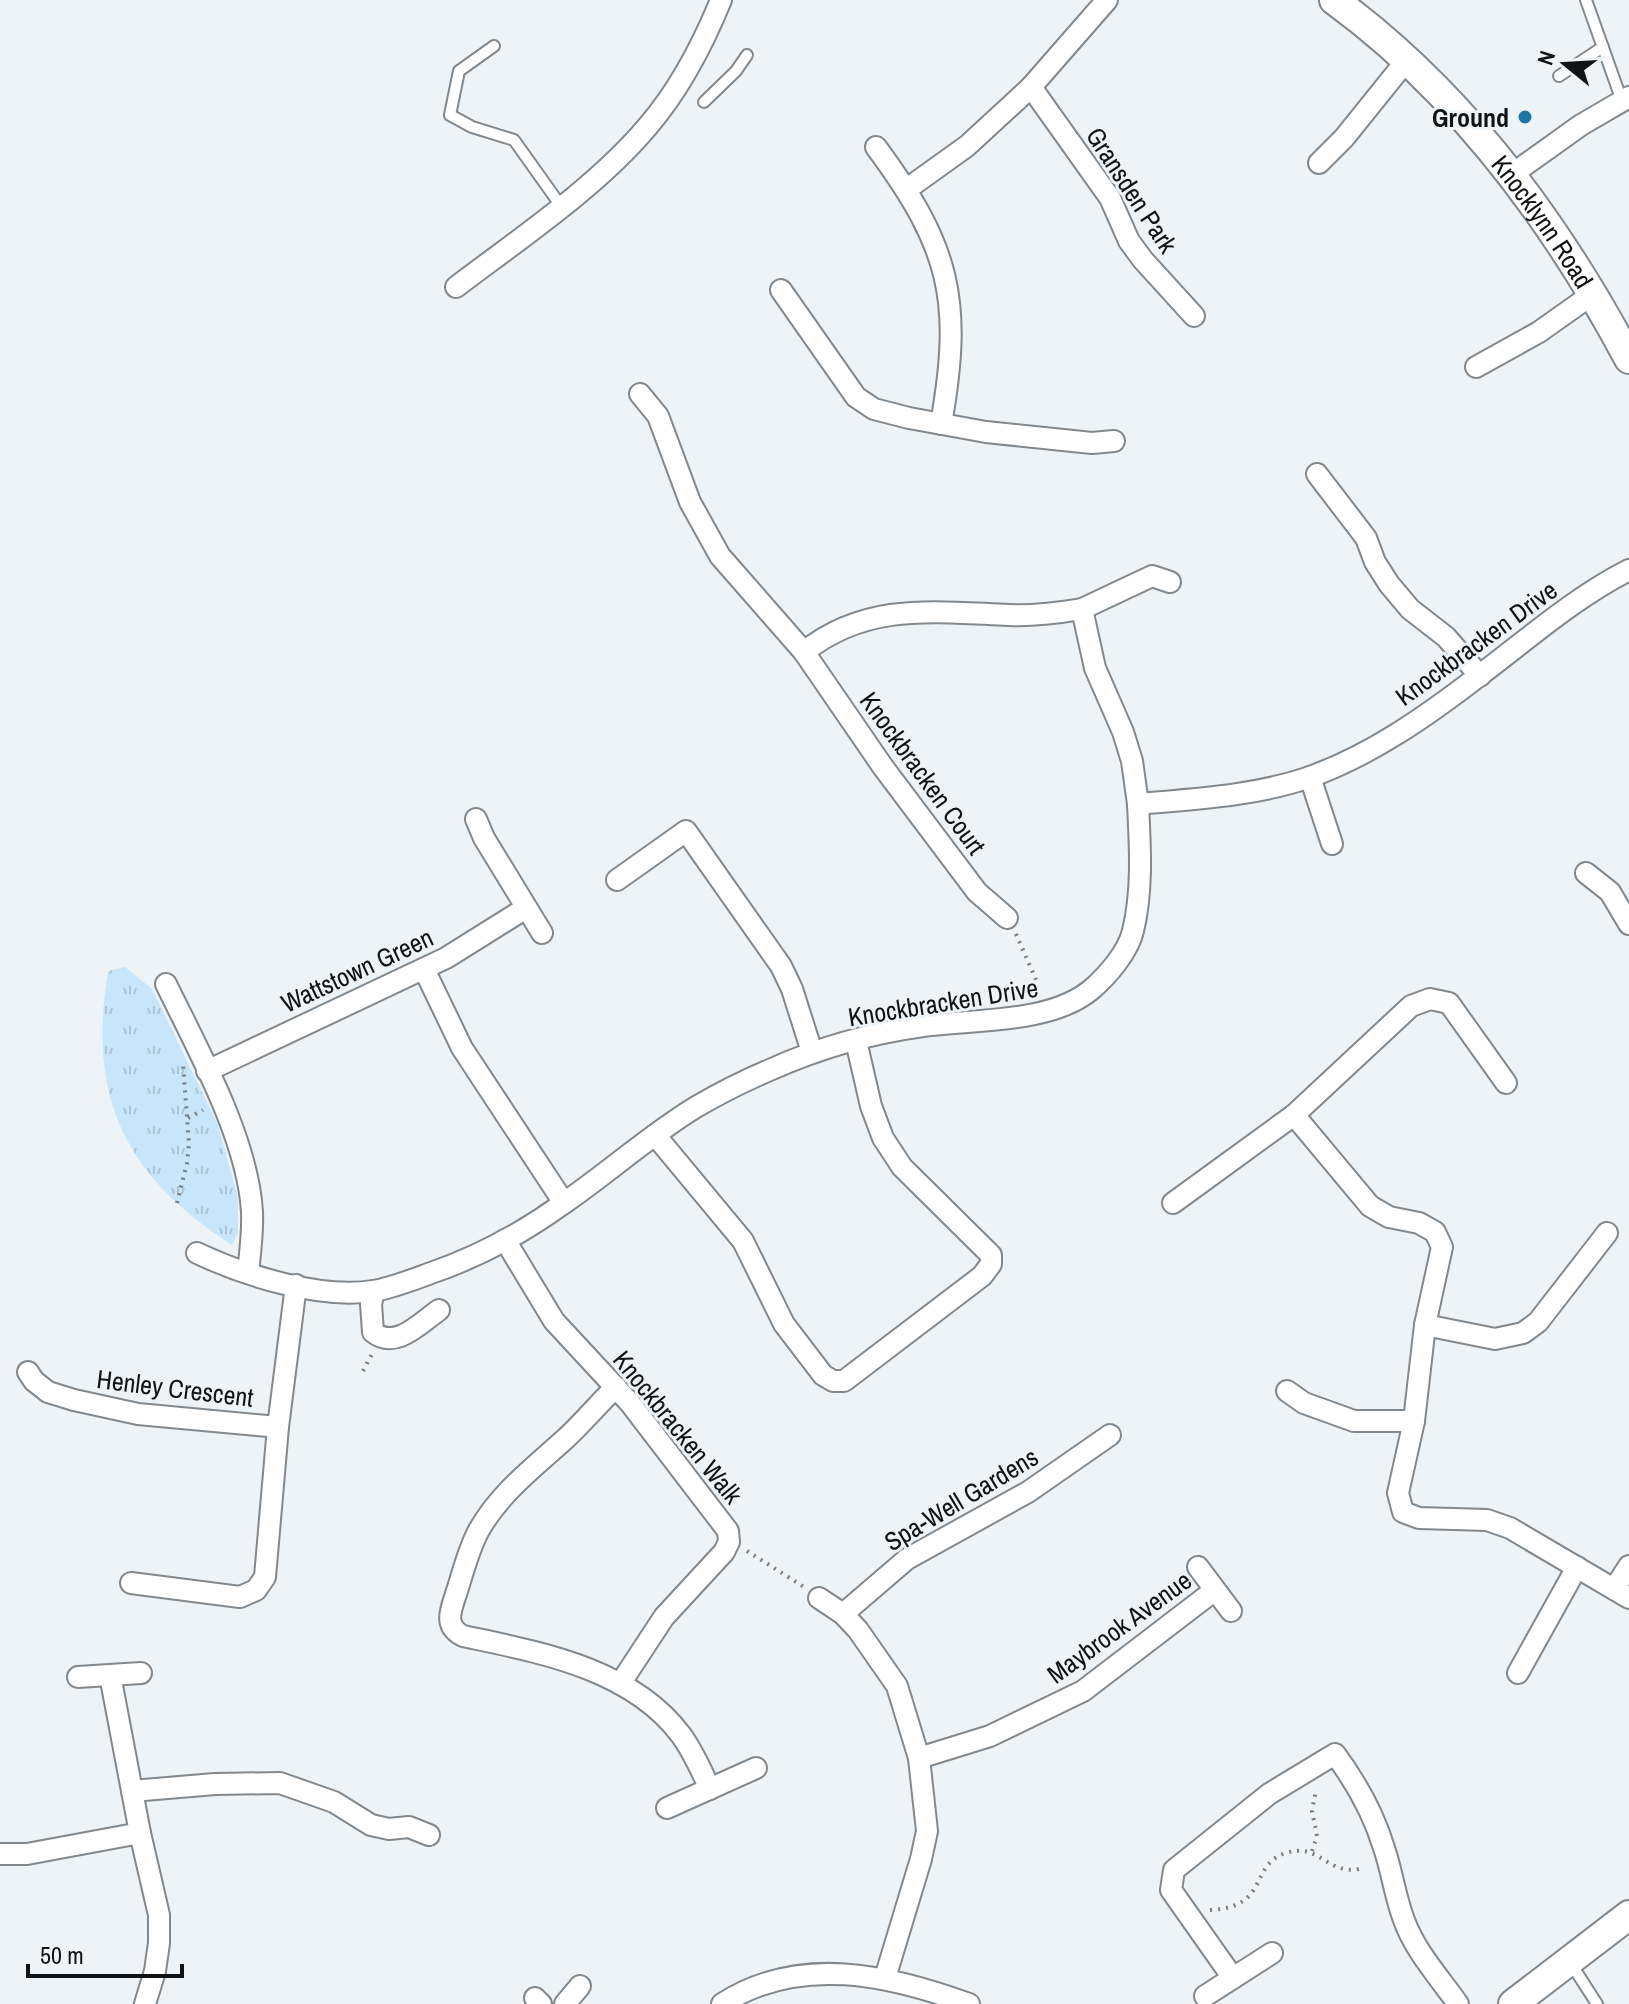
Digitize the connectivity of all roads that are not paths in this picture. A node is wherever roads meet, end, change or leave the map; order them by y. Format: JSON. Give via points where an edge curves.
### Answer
{"nodes":[{"id":1,"x":721,"y":0,"type":"edge"},
{"id":2,"x":1107,"y":0,"type":"edge"},
{"id":3,"x":1334,"y":0,"type":"edge"},
{"id":4,"x":1586,"y":0,"type":"edge"},
{"id":5,"x":494,"y":46,"type":"dead end"},
{"id":6,"x":1603,"y":47,"type":"junction"},
{"id":7,"x":747,"y":55,"type":"dead end"},
{"id":8,"x":1406,"y":61,"type":"junction"},
{"id":9,"x":1559,"y":76,"type":"dead end"},
{"id":10,"x":1031,"y":87,"type":"junction"},
{"id":11,"x":1625,"y":99,"type":"edge"},
{"id":12,"x":704,"y":102,"type":"dead end"},
{"id":13,"x":876,"y":147,"type":"dead end"},
{"id":14,"x":1319,"y":163,"type":"dead end"},
{"id":15,"x":1511,"y":175,"type":"junction"},
{"id":16,"x":907,"y":189,"type":"junction"},
{"id":17,"x":561,"y":206,"type":"junction"},
{"id":18,"x":456,"y":287,"type":"dead end"},
{"id":19,"x":781,"y":290,"type":"dead end"},
{"id":20,"x":1594,"y":293,"type":"junction"},
{"id":21,"x":1194,"y":316,"type":"dead end"},
{"id":22,"x":1629,"y":359,"type":"edge"},
{"id":23,"x":1476,"y":367,"type":"dead end"},
{"id":24,"x":640,"y":394,"type":"dead end"},
{"id":25,"x":941,"y":424,"type":"junction"},
{"id":26,"x":1114,"y":441,"type":"dead end"},
{"id":27,"x":1317,"y":474,"type":"dead end"},
{"id":28,"x":1629,"y":570,"type":"edge"},
{"id":29,"x":1170,"y":582,"type":"dead end"},
{"id":30,"x":1082,"y":609,"type":"junction"},
{"id":31,"x":804,"y":652,"type":"junction"},
{"id":32,"x":1480,"y":676,"type":"junction"},
{"id":33,"x":1310,"y":777,"type":"junction"},
{"id":34,"x":1138,"y":804,"type":"junction"},
{"id":35,"x":476,"y":819,"type":"dead end"},
{"id":36,"x":1332,"y":844,"type":"dead end"},
{"id":37,"x":1586,"y":873,"type":"dead end"},
{"id":38,"x":617,"y":880,"type":"dead end"},
{"id":39,"x":526,"y":908,"type":"junction"},
{"id":40,"x":1009,"y":921,"type":"road end"},
{"id":41,"x":1629,"y":924,"type":"edge"},
{"id":42,"x":542,"y":933,"type":"dead end"},
{"id":43,"x":424,"y":969,"type":"junction"},
{"id":44,"x":166,"y":984,"type":"dead end"},
{"id":45,"x":856,"y":1041,"type":"junction"},
{"id":46,"x":812,"y":1052,"type":"junction"},
{"id":47,"x":207,"y":1071,"type":"junction"},
{"id":48,"x":1506,"y":1083,"type":"dead end"},
{"id":49,"x":1294,"y":1115,"type":"junction"},
{"id":50,"x":655,"y":1135,"type":"junction"},
{"id":51,"x":564,"y":1203,"type":"junction"},
{"id":52,"x":1173,"y":1203,"type":"dead end"},
{"id":53,"x":1607,"y":1233,"type":"dead end"},
{"id":54,"x":505,"y":1240,"type":"junction"},
{"id":55,"x":197,"y":1253,"type":"dead end"},
{"id":56,"x":248,"y":1273,"type":"junction"},
{"id":57,"x":296,"y":1285,"type":"junction"},
{"id":58,"x":374,"y":1291,"type":"junction"},
{"id":59,"x":439,"y":1310,"type":"dead end"},
{"id":60,"x":1425,"y":1325,"type":"junction"},
{"id":61,"x":28,"y":1372,"type":"dead end"},
{"id":62,"x":616,"y":1387,"type":"junction"},
{"id":63,"x":1287,"y":1391,"type":"dead end"},
{"id":64,"x":1414,"y":1421,"type":"junction"},
{"id":65,"x":278,"y":1427,"type":"junction"},
{"id":66,"x":1110,"y":1435,"type":"dead end"},
{"id":67,"x":1629,"y":1566,"type":"edge"},
{"id":68,"x":1198,"y":1567,"type":"dead end"},
{"id":69,"x":1577,"y":1567,"type":"junction"},
{"id":70,"x":131,"y":1583,"type":"dead end"},
{"id":71,"x":1215,"y":1590,"type":"junction"},
{"id":72,"x":1622,"y":1594,"type":"edge"},
{"id":73,"x":819,"y":1598,"type":"road end"},
{"id":74,"x":1231,"y":1611,"type":"dead end"},
{"id":75,"x":843,"y":1614,"type":"junction"},
{"id":76,"x":141,"y":1673,"type":"dead end"},
{"id":77,"x":1518,"y":1673,"type":"dead end"},
{"id":78,"x":110,"y":1675,"type":"junction"},
{"id":79,"x":78,"y":1677,"type":"dead end"},
{"id":80,"x":620,"y":1684,"type":"junction"},
{"id":81,"x":919,"y":1758,"type":"junction"},
{"id":82,"x":756,"y":1768,"type":"dead end"},
{"id":83,"x":710,"y":1789,"type":"junction"},
{"id":84,"x":132,"y":1791,"type":"junction"},
{"id":85,"x":667,"y":1808,"type":"dead end"},
{"id":86,"x":140,"y":1833,"type":"junction"},
{"id":87,"x":429,"y":1835,"type":"dead end"},
{"id":88,"x":0,"y":1854,"type":"edge"},
{"id":89,"x":1629,"y":1915,"type":"edge"},
{"id":90,"x":1272,"y":1953,"type":"dead end"},
{"id":91,"x":1570,"y":1961,"type":"junction"},
{"id":92,"x":885,"y":1978,"type":"junction"},
{"id":93,"x":1233,"y":1978,"type":"junction"},
{"id":94,"x":580,"y":1986,"type":"dead end"},
{"id":95,"x":1205,"y":1996,"type":"dead end"},
{"id":96,"x":145,"y":2004,"type":"edge"},
{"id":97,"x":565,"y":2004,"type":"edge"},
{"id":98,"x":722,"y":2004,"type":"edge"},
{"id":99,"x":969,"y":2004,"type":"edge"},
{"id":100,"x":1458,"y":2004,"type":"edge"},
{"id":101,"x":1513,"y":2004,"type":"edge"},
{"id":102,"x":1597,"y":2004,"type":"edge"}],
"edges":[{"from":1,"to":17,"type":"street","via":[[692,60],[647,128]]},
{"from":2,"to":10,"type":"street"},
{"from":3,"to":8,"type":"street","name":"Knocklynn Road"},
{"from":4,"to":6,"type":"lane"},
{"from":5,"to":17,"type":"lane","via":[[459,71],[450,115],[514,140]]},
{"from":6,"to":9,"type":"lane"},
{"from":6,"to":11,"type":"lane"},
{"from":7,"to":12,"type":"lane"},
{"from":8,"to":14,"type":"street"},
{"from":8,"to":15,"type":"street","name":"Knocklynn Road"},
{"from":10,"to":16,"type":"street","via":[[967,146]]},
{"from":10,"to":21,"type":"street","name":"Gransden Park","via":[[1110,198],[1129,241]]},
{"from":11,"to":15,"type":"street"},
{"from":13,"to":16,"type":"street"},
{"from":15,"to":20,"type":"street","name":"Knocklynn Road"},
{"from":16,"to":25,"type":"street","via":[[929,228],[948,284],[951,348]]},
{"from":17,"to":18,"type":"street"},
{"from":19,"to":25,"type":"street","via":[[856,397],[874,409]]},
{"from":20,"to":22,"type":"street","name":"Knocklynn Road"},
{"from":20,"to":23,"type":"street"},
{"from":24,"to":31,"type":"street","name":"Knockbracken Court","via":[[658,416],[690,502],[720,556]]},
{"from":25,"to":26,"type":"street","via":[[1034,438]]},
{"from":27,"to":32,"type":"street","via":[[1366,538],[1389,584]]},
{"from":28,"to":32,"type":"street","name":"Knockbracken Drive","via":[[1589,592]]},
{"from":29,"to":30,"type":"street","via":[[1152,576]]},
{"from":30,"to":31,"type":"street","via":[[1048,615],[905,611],[821,639]]},
{"from":30,"to":34,"type":"street","via":[[1095,668],[1132,761]]},
{"from":31,"to":40,"type":"street","name":"Knockbracken Court","via":[[977,892]]},
{"from":32,"to":33,"type":"street","name":"Knockbracken Drive","via":[[1391,737]]},
{"from":33,"to":34,"type":"street","name":"Knockbracken Drive","via":[[1238,793]]},
{"from":33,"to":36,"type":"street"},
{"from":34,"to":45,"type":"street","name":"Knockbracken Drive","via":[[1133,933],[1118,962],[1091,990],[1061,1008],[1029,1015],[920,1026]]},
{"from":35,"to":39,"type":"street"},
{"from":37,"to":41,"type":"street","via":[[1610,892]]},
{"from":38,"to":46,"type":"street","via":[[686,831],[781,966]]},
{"from":39,"to":42,"type":"street"},
{"from":39,"to":43,"type":"street","name":"Wattstown Green"},
{"from":43,"to":47,"type":"street","name":"Wattstown Green"},
{"from":43,"to":51,"type":"street","via":[[462,1048]]},
{"from":44,"to":47,"type":"street"},
{"from":45,"to":46,"type":"street","name":"Knockbracken Drive"},
{"from":45,"to":50,"type":"street","via":[[883,1138],[902,1167],[991,1255],[991,1264],[844,1381],[823,1375],[784,1324],[743,1241]]},
{"from":46,"to":50,"type":"street","name":"Knockbracken Drive","via":[[723,1093]]},
{"from":47,"to":56,"type":"street","via":[[247,1179],[252,1213]]},
{"from":48,"to":49,"type":"street","via":[[1449,1003],[1430,999],[1411,1006]]},
{"from":49,"to":52,"type":"street"},
{"from":49,"to":60,"type":"street","via":[[1370,1206],[1435,1232],[1442,1247]]},
{"from":50,"to":51,"type":"street","name":"Knockbracken Drive"},
{"from":51,"to":54,"type":"street","name":"Knockbracken Drive"},
{"from":53,"to":60,"type":"street","via":[[1538,1322],[1523,1333],[1495,1339]]},
{"from":54,"to":58,"type":"street","name":"Knockbracken Drive","via":[[454,1265]]},
{"from":54,"to":62,"type":"street","name":"Knockbracken Walk","via":[[554,1321]]},
{"from":55,"to":56,"type":"street","name":"Knockbracken Drive"},
{"from":56,"to":57,"type":"street","name":"Knockbracken Drive"},
{"from":57,"to":58,"type":"street","name":"Knockbracken Drive"},
{"from":57,"to":65,"type":"street","name":"Henley Crescent"},
{"from":58,"to":59,"type":"street","via":[[373,1332],[381,1338],[392,1340]]},
{"from":60,"to":64,"type":"street"},
{"from":61,"to":65,"type":"street","name":"Henley Crescent","via":[[48,1392],[74,1400],[138,1414]]},
{"from":62,"to":80,"type":"street","name":"Knockbracken Walk","via":[[720,1519],[729,1542],[664,1617]]},
{"from":62,"to":80,"type":"street","via":[[494,1508],[472,1545],[449,1623],[463,1636],[553,1656]]},
{"from":63,"to":64,"type":"street","via":[[1304,1403],[1354,1421]]},
{"from":64,"to":69,"type":"street","via":[[1398,1493],[1403,1512],[1419,1518],[1487,1520]]},
{"from":65,"to":70,"type":"street","name":"Henley Crescent","via":[[265,1577],[256,1590],[240,1597]]},
{"from":66,"to":75,"type":"street","name":"Spa-Well Gardens","via":[[1028,1492],[907,1559]]},
{"from":67,"to":72,"type":"street"},
{"from":68,"to":71,"type":"street","name":"Maybrook Avenue"},
{"from":69,"to":72,"type":"street"},
{"from":69,"to":77,"type":"street"},
{"from":71,"to":74,"type":"street","name":"Maybrook Avenue"},
{"from":71,"to":81,"type":"street","name":"Maybrook Avenue","via":[[1083,1691],[990,1736]]},
{"from":73,"to":75,"type":"street"},
{"from":75,"to":81,"type":"street","via":[[897,1686]]},
{"from":76,"to":78,"type":"street"},
{"from":78,"to":79,"type":"street"},
{"from":78,"to":84,"type":"street"},
{"from":80,"to":83,"type":"street","via":[[681,1734]]},
{"from":81,"to":92,"type":"street","via":[[927,1831]]},
{"from":82,"to":83,"type":"street"},
{"from":83,"to":85,"type":"street"},
{"from":84,"to":86,"type":"street"},
{"from":84,"to":87,"type":"street","via":[[280,1783],[334,1802],[371,1825],[409,1827]]},
{"from":86,"to":88,"type":"street","via":[[27,1854]]},
{"from":86,"to":96,"type":"street","via":[[159,1915],[155,1971]]},
{"from":89,"to":91,"type":"street"},
{"from":90,"to":93,"type":"street"},
{"from":91,"to":101,"type":"street"},
{"from":91,"to":102,"type":"lane"},
{"from":92,"to":98,"type":"street","via":[[826,1974],[777,1981]]},
{"from":92,"to":99,"type":"street"},
{"from":93,"to":95,"type":"street"},
{"from":93,"to":100,"type":"street","via":[[1171,1890],[1174,1870],[1269,1794],[1335,1754],[1376,1825],[1413,1942]]},
{"from":94,"to":97,"type":"street"}]}
